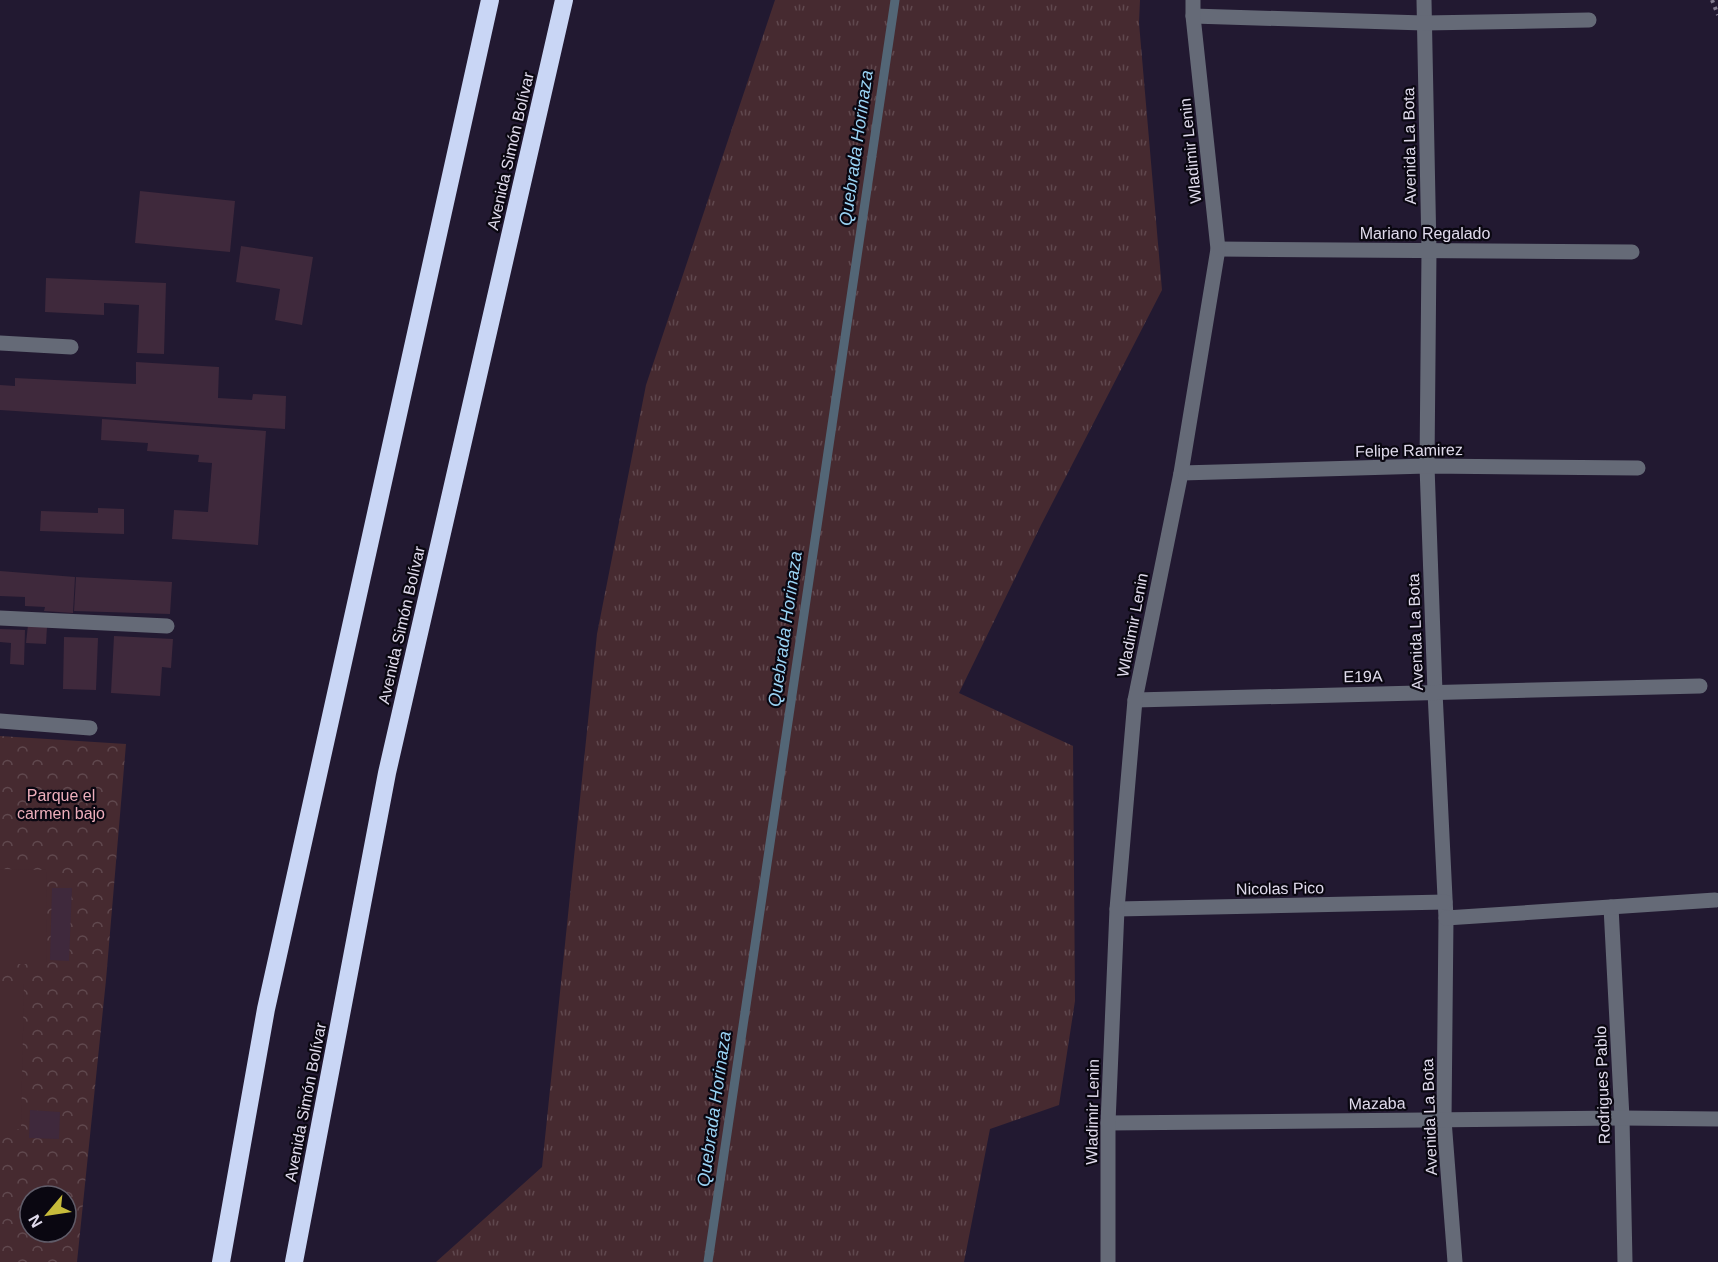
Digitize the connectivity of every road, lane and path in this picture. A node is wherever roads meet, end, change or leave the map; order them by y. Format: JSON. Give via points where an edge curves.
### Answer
{"nodes":[{"id":1,"x":490,"y":0,"type":"edge"},
{"id":2,"x":564,"y":0,"type":"edge"},
{"id":3,"x":1193,"y":0,"type":"edge"},
{"id":4,"x":1424,"y":0,"type":"edge"},
{"id":5,"x":1712,"y":0,"type":"edge"},
{"id":6,"x":1718,"y":15,"type":"edge"},
{"id":7,"x":1193,"y":16,"type":"junction"},
{"id":8,"x":1589,"y":20,"type":"dead end"},
{"id":9,"x":1424,"y":23,"type":"junction"},
{"id":10,"x":1218,"y":249,"type":"junction"},
{"id":11,"x":1429,"y":251,"type":"junction"},
{"id":12,"x":1632,"y":252,"type":"dead end"},
{"id":13,"x":0,"y":343,"type":"edge"},
{"id":14,"x":71,"y":347,"type":"dead end"},
{"id":15,"x":1427,"y":466,"type":"junction"},
{"id":16,"x":1638,"y":468,"type":"dead end"},
{"id":17,"x":1181,"y":473,"type":"junction"},
{"id":18,"x":0,"y":618,"type":"edge"},
{"id":19,"x":167,"y":626,"type":"dead end"},
{"id":20,"x":1700,"y":686,"type":"dead end"},
{"id":21,"x":1435,"y":692,"type":"junction"},
{"id":22,"x":1135,"y":700,"type":"junction"},
{"id":23,"x":0,"y":721,"type":"edge"},
{"id":24,"x":90,"y":728,"type":"dead end"},
{"id":25,"x":1715,"y":900,"type":"dead end"},
{"id":26,"x":1445,"y":902,"type":"junction"},
{"id":27,"x":1611,"y":907,"type":"junction"},
{"id":28,"x":1117,"y":909,"type":"junction"},
{"id":29,"x":1446,"y":918,"type":"junction"},
{"id":30,"x":1622,"y":1118,"type":"junction"},
{"id":31,"x":1718,"y":1119,"type":"edge"},
{"id":32,"x":1444,"y":1120,"type":"junction"},
{"id":33,"x":1108,"y":1123,"type":"junction"},
{"id":34,"x":221,"y":1262,"type":"edge"},
{"id":35,"x":294,"y":1262,"type":"edge"},
{"id":36,"x":1108,"y":1262,"type":"edge"},
{"id":37,"x":1455,"y":1262,"type":"edge"},
{"id":38,"x":1625,"y":1262,"type":"edge"}],
"edges":[{"from":1,"to":34,"type":"highway","via":[[266,1009]]},
{"from":2,"to":35,"type":"highway","name":"Avenida Simón Bolívar","via":[[387,773]]},
{"from":3,"to":7,"type":"street","name":"Wladimir Lenin"},
{"from":4,"to":9,"type":"street","name":"Avenida La Bota"},
{"from":5,"to":6,"type":"path"},
{"from":7,"to":9,"type":"street"},
{"from":7,"to":10,"type":"street","name":"Wladimir Lenin"},
{"from":8,"to":9,"type":"street"},
{"from":9,"to":11,"type":"street","name":"Avenida La Bota"},
{"from":10,"to":11,"type":"street","name":"Mariano Regalado"},
{"from":10,"to":17,"type":"street","name":"Wladimir Lenin"},
{"from":11,"to":12,"type":"street","name":"Mariano Regalado"},
{"from":11,"to":15,"type":"street","name":"Avenida La Bota"},
{"from":13,"to":14,"type":"street"},
{"from":15,"to":16,"type":"street","name":"Felipe Ramirez"},
{"from":15,"to":17,"type":"street","name":"Felipe Ramirez"},
{"from":15,"to":21,"type":"street","name":"Avenida La Bota"},
{"from":17,"to":22,"type":"street","name":"Wladimir Lenin"},
{"from":18,"to":19,"type":"street"},
{"from":20,"to":21,"type":"street","name":"E19A"},
{"from":21,"to":22,"type":"street","name":"E19A"},
{"from":21,"to":26,"type":"street","name":"Avenida La Bota"},
{"from":22,"to":28,"type":"street","name":"Wladimir Lenin"},
{"from":23,"to":24,"type":"street"},
{"from":25,"to":27,"type":"street"},
{"from":26,"to":28,"type":"street","name":"Nicolas Pico"},
{"from":26,"to":29,"type":"street","name":"Avenida La Bota"},
{"from":27,"to":29,"type":"street"},
{"from":27,"to":30,"type":"street","name":"Rodrigues Pablo"},
{"from":28,"to":33,"type":"street","name":"Wladimir Lenin"},
{"from":29,"to":32,"type":"street","name":"Avenida La Bota"},
{"from":30,"to":31,"type":"street","name":"Mazaba"},
{"from":30,"to":32,"type":"street","name":"Mazaba"},
{"from":30,"to":38,"type":"street","name":"Rodrigues Pablo"},
{"from":32,"to":33,"type":"street","name":"Mazaba"},
{"from":32,"to":37,"type":"street","name":"Avenida La Bota"},
{"from":33,"to":36,"type":"street","name":"Wladimir Lenin"}]}
